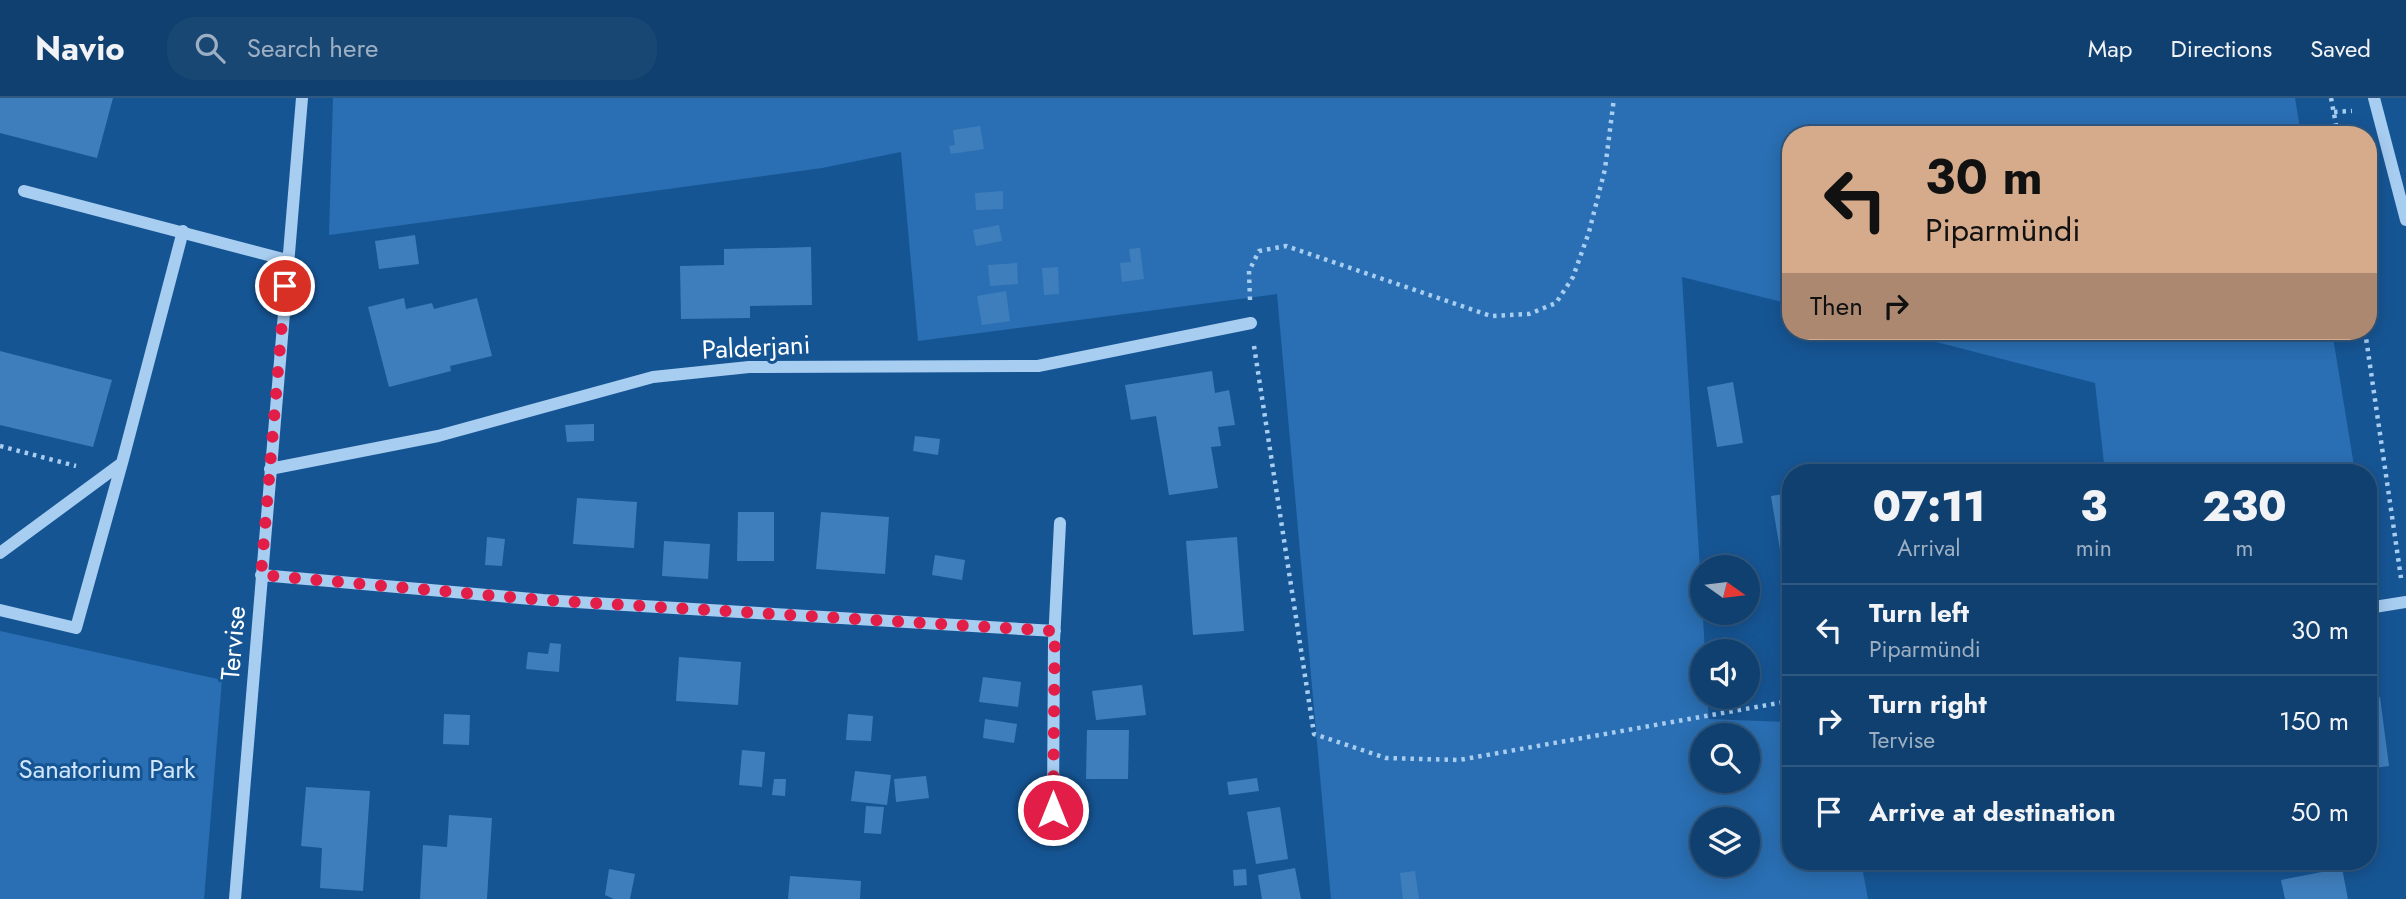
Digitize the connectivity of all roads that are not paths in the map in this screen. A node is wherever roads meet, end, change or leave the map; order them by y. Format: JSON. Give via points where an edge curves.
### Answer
{"nodes":[{"id":1,"x":302,"y":98,"type":"edge"},
{"id":2,"x":2374,"y":98,"type":"edge"},
{"id":3,"x":24,"y":191,"type":"dead end"},
{"id":4,"x":2406,"y":220,"type":"edge"},
{"id":5,"x":183,"y":231,"type":"junction"},
{"id":6,"x":287,"y":260,"type":"junction"},
{"id":7,"x":1251,"y":323,"type":"road end"},
{"id":8,"x":122,"y":463,"type":"junction"},
{"id":9,"x":270,"y":469,"type":"junction"},
{"id":10,"x":1060,"y":523,"type":"dead end"},
{"id":11,"x":0,"y":553,"type":"edge"},
{"id":12,"x":261,"y":575,"type":"junction"},
{"id":13,"x":2405,"y":603,"type":"edge"},
{"id":14,"x":2377,"y":607,"type":"edge"},
{"id":15,"x":0,"y":610,"type":"edge"},
{"id":16,"x":1055,"y":631,"type":"junction"},
{"id":17,"x":1053,"y":810,"type":"dead end"},
{"id":18,"x":235,"y":899,"type":"edge"}],
"edges":[{"from":1,"to":6,"type":"street","name":"Tervise"},
{"from":2,"to":4,"type":"street"},
{"from":3,"to":5,"type":"street"},
{"from":5,"to":6,"type":"street"},
{"from":5,"to":8,"type":"street"},
{"from":6,"to":9,"type":"street","name":"Tervise"},
{"from":7,"to":9,"type":"street","name":"Palderjani","via":[[1038,366],[749,367],[653,377],[438,436]]},
{"from":8,"to":11,"type":"street"},
{"from":8,"to":15,"type":"street","via":[[76,628]]},
{"from":9,"to":12,"type":"street","name":"Tervise"},
{"from":10,"to":16,"type":"street"},
{"from":12,"to":16,"type":"street","via":[[543,600]]},
{"from":12,"to":18,"type":"street","name":"Tervise"},
{"from":13,"to":14,"type":"street"},
{"from":16,"to":17,"type":"street"}]}
